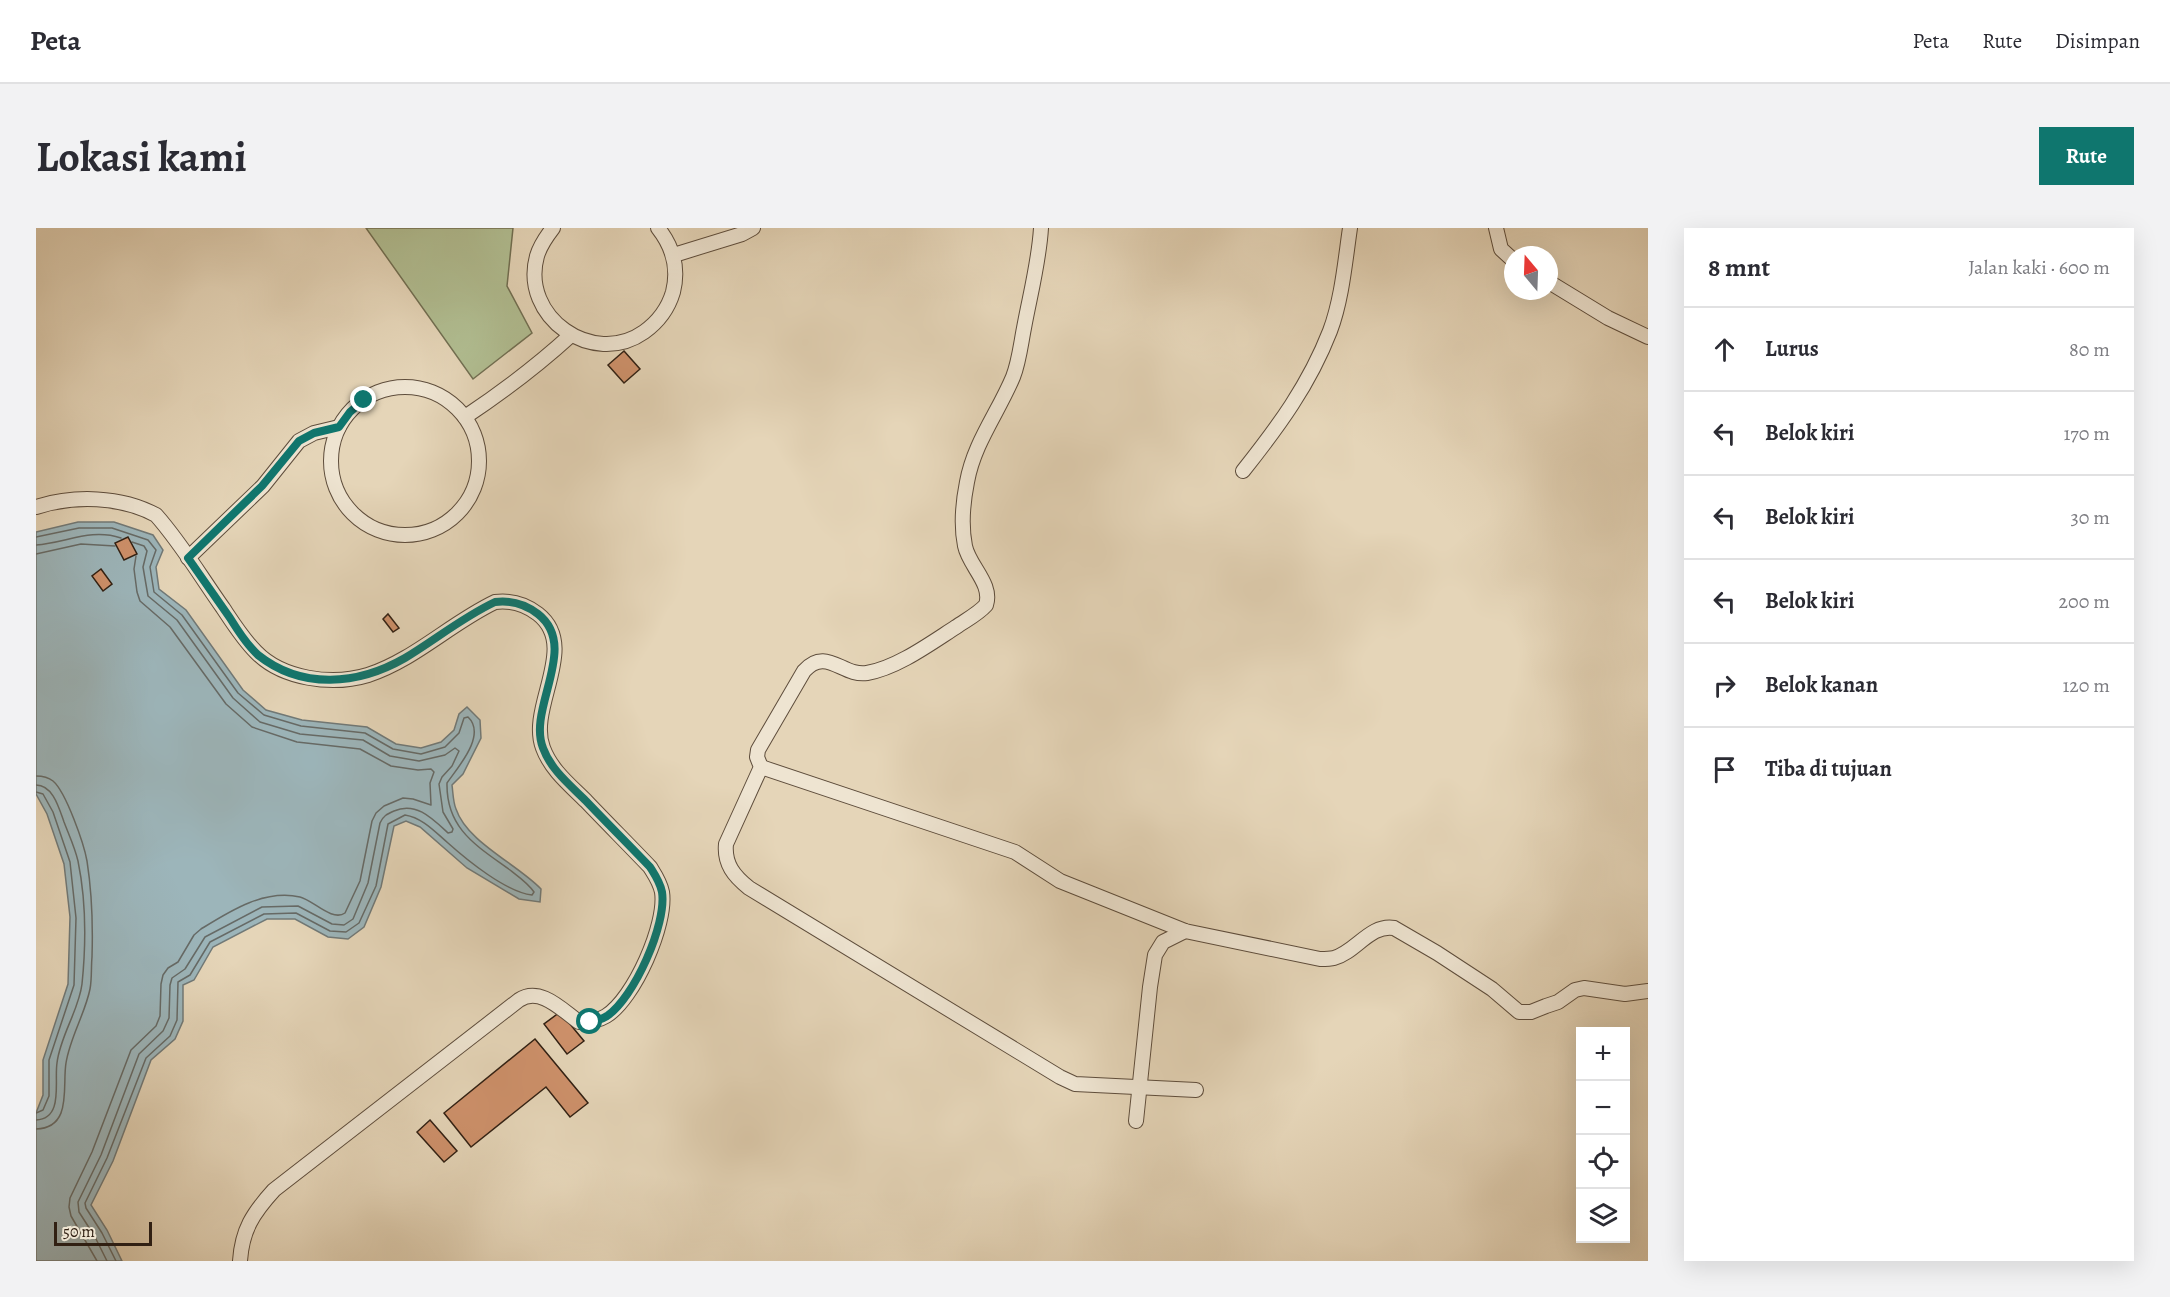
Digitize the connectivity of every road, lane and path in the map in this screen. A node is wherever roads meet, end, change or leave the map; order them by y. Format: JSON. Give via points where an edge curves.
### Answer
{"nodes":[{"id":1,"x":552,"y":228,"type":"edge"},
{"id":2,"x":658,"y":228,"type":"edge"},
{"id":3,"x":753,"y":228,"type":"edge"},
{"id":4,"x":1041,"y":228,"type":"edge"},
{"id":5,"x":1350,"y":228,"type":"edge"},
{"id":6,"x":1496,"y":228,"type":"edge"},
{"id":7,"x":1504,"y":252,"type":"edge"},
{"id":8,"x":674,"y":255,"type":"junction"},
{"id":9,"x":1558,"y":287,"type":"edge"},
{"id":10,"x":571,"y":336,"type":"junction"},
{"id":11,"x":1648,"y":337,"type":"edge"},
{"id":12,"x":465,"y":417,"type":"junction"},
{"id":13,"x":339,"y":427,"type":"junction"},
{"id":14,"x":1243,"y":471,"type":"dead end"},
{"id":15,"x":36,"y":507,"type":"edge"},
{"id":16,"x":188,"y":558,"type":"junction"},
{"id":17,"x":761,"y":767,"type":"junction"},
{"id":18,"x":1185,"y":931,"type":"junction"},
{"id":19,"x":1648,"y":991,"type":"edge"},
{"id":20,"x":1139,"y":1088,"type":"junction"},
{"id":21,"x":1196,"y":1090,"type":"dead end"},
{"id":22,"x":1136,"y":1121,"type":"dead end"},
{"id":23,"x":240,"y":1261,"type":"edge"}],
"edges":[{"from":1,"to":10,"type":"street","via":[[537,257],[536,289],[550,318]]},
{"from":2,"to":8,"type":"street"},
{"from":3,"to":8,"type":"street"},
{"from":4,"to":17,"type":"street","via":[[1014,375],[978,445],[967,480],[963,511],[965,545],[985,586],[986,605],[916,653],[874,671],[858,674],[829,662],[809,664],[758,750]]},
{"from":5,"to":14,"type":"street","via":[[1330,330],[1306,383],[1284,419]]},
{"from":6,"to":7,"type":"street"},
{"from":8,"to":10,"type":"street","via":[[671,299],[652,326],[639,336],[608,345]]},
{"from":9,"to":11,"type":"street"},
{"from":10,"to":12,"type":"street","via":[[514,385]]},
{"from":12,"to":13,"type":"street","via":[[436,394],[418,388],[399,388],[364,400]]},
{"from":12,"to":13,"type":"street","via":[[479,451],[475,488],[466,504],[438,528],[401,536],[366,525],[340,498],[331,463]]},
{"from":13,"to":16,"type":"street","via":[[299,441],[262,486]]},
{"from":15,"to":16,"type":"street","via":[[86,499],[142,507],[156,515]]},
{"from":16,"to":23,"type":"street","via":[[257,654],[276,666],[328,681],[368,675],[403,659],[495,602],[518,603],[533,610],[544,618],[555,649],[540,730],[542,747],[558,772],[650,867],[662,891],[657,932],[645,960],[627,994],[607,1016],[579,1022],[539,995],[519,1000],[274,1190],[249,1224],[241,1243]]},
{"from":17,"to":18,"type":"street","via":[[1015,852],[1060,881]]},
{"from":17,"to":20,"type":"street","via":[[726,843],[726,857],[737,878],[1060,1077],[1075,1084]]},
{"from":18,"to":19,"type":"street","via":[[1320,959],[1344,954],[1386,926],[1437,953],[1519,1012],[1531,1012],[1584,988],[1625,994]]},
{"from":18,"to":20,"type":"street","via":[[1163,942],[1155,955]]},
{"from":20,"to":21,"type":"street"},
{"from":20,"to":22,"type":"street"}]}
